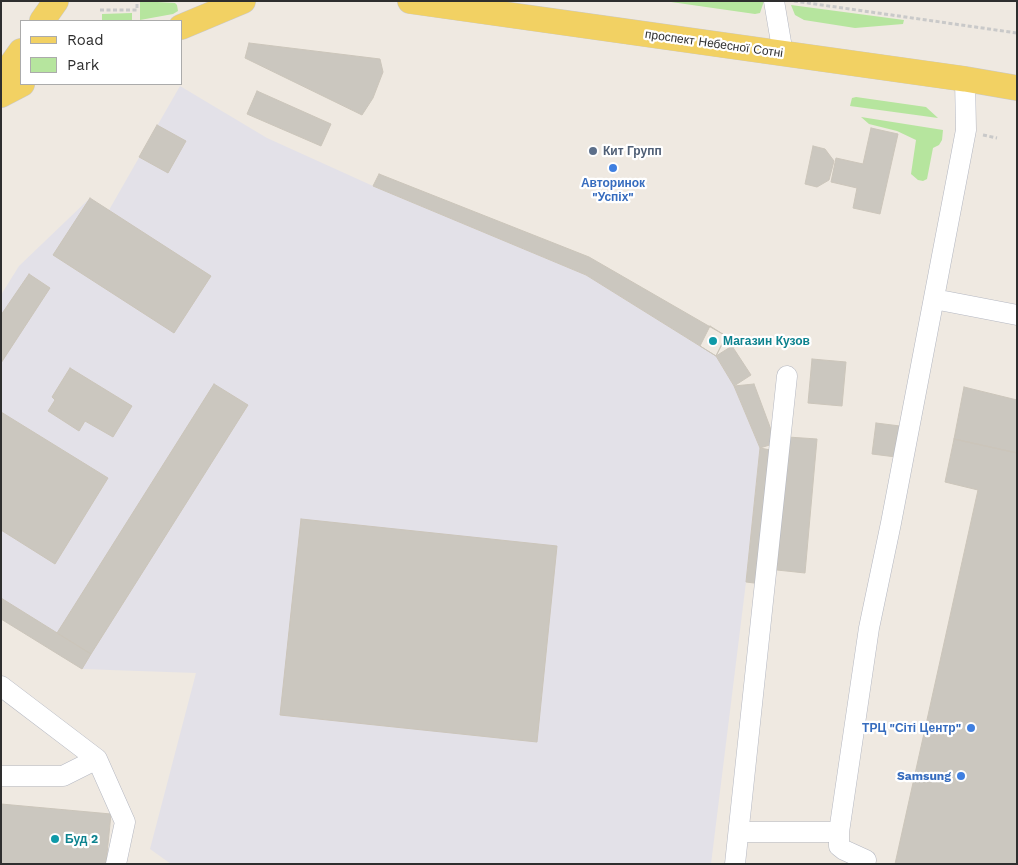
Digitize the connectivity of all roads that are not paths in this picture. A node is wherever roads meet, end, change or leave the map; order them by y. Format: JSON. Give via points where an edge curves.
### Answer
{"nodes":[{"id":1,"x":56,"y":1,"type":"edge"},
{"id":2,"x":243,"y":1,"type":"edge"},
{"id":3,"x":410,"y":1,"type":"edge"},
{"id":4,"x":774,"y":1,"type":"edge"},
{"id":5,"x":524,"y":9,"type":"edge"},
{"id":6,"x":43,"y":20,"type":"edge"},
{"id":7,"x":182,"y":27,"type":"edge"},
{"id":8,"x":20,"y":52,"type":"edge"},
{"id":9,"x":783,"y":54,"type":"junction"},
{"id":10,"x":1,"y":79,"type":"edge"},
{"id":11,"x":965,"y":79,"type":"junction"},
{"id":12,"x":20,"y":85,"type":"edge"},
{"id":13,"x":1017,"y":88,"type":"edge"},
{"id":14,"x":1,"y":96,"type":"edge"},
{"id":15,"x":934,"y":298,"type":"junction"},
{"id":16,"x":1017,"y":315,"type":"edge"},
{"id":17,"x":786,"y":376,"type":"dead end"},
{"id":18,"x":1,"y":686,"type":"edge"},
{"id":19,"x":97,"y":759,"type":"junction"},
{"id":20,"x":1,"y":776,"type":"edge"},
{"id":21,"x":739,"y":832,"type":"junction"},
{"id":22,"x":839,"y":832,"type":"junction"},
{"id":23,"x":116,"y":864,"type":"edge"},
{"id":24,"x":735,"y":864,"type":"edge"},
{"id":25,"x":865,"y":864,"type":"edge"}],
"edges":[{"from":1,"to":6,"type":"main road"},
{"from":2,"to":7,"type":"main road"},
{"from":3,"to":5,"type":"main road","name":"проспект Небесної Сотні"},
{"from":4,"to":9,"type":"lane"},
{"from":5,"to":9,"type":"main road","name":"проспект Небесної Сотні"},
{"from":8,"to":10,"type":"main road"},
{"from":9,"to":11,"type":"main road","name":"проспект Небесної Сотні"},
{"from":11,"to":13,"type":"main road","name":"проспект Небесної Сотні"},
{"from":11,"to":15,"type":"lane","via":[[966,130]]},
{"from":12,"to":14,"type":"main road"},
{"from":15,"to":16,"type":"lane"},
{"from":15,"to":22,"type":"lane","via":[[869,628]]},
{"from":17,"to":21,"type":"lane"},
{"from":18,"to":19,"type":"lane"},
{"from":19,"to":20,"type":"lane","via":[[63,776]]},
{"from":19,"to":23,"type":"lane","via":[[125,822]]},
{"from":21,"to":22,"type":"lane"},
{"from":21,"to":24,"type":"lane"},
{"from":22,"to":25,"type":"lane","via":[[839,846],[866,860]]}]}
